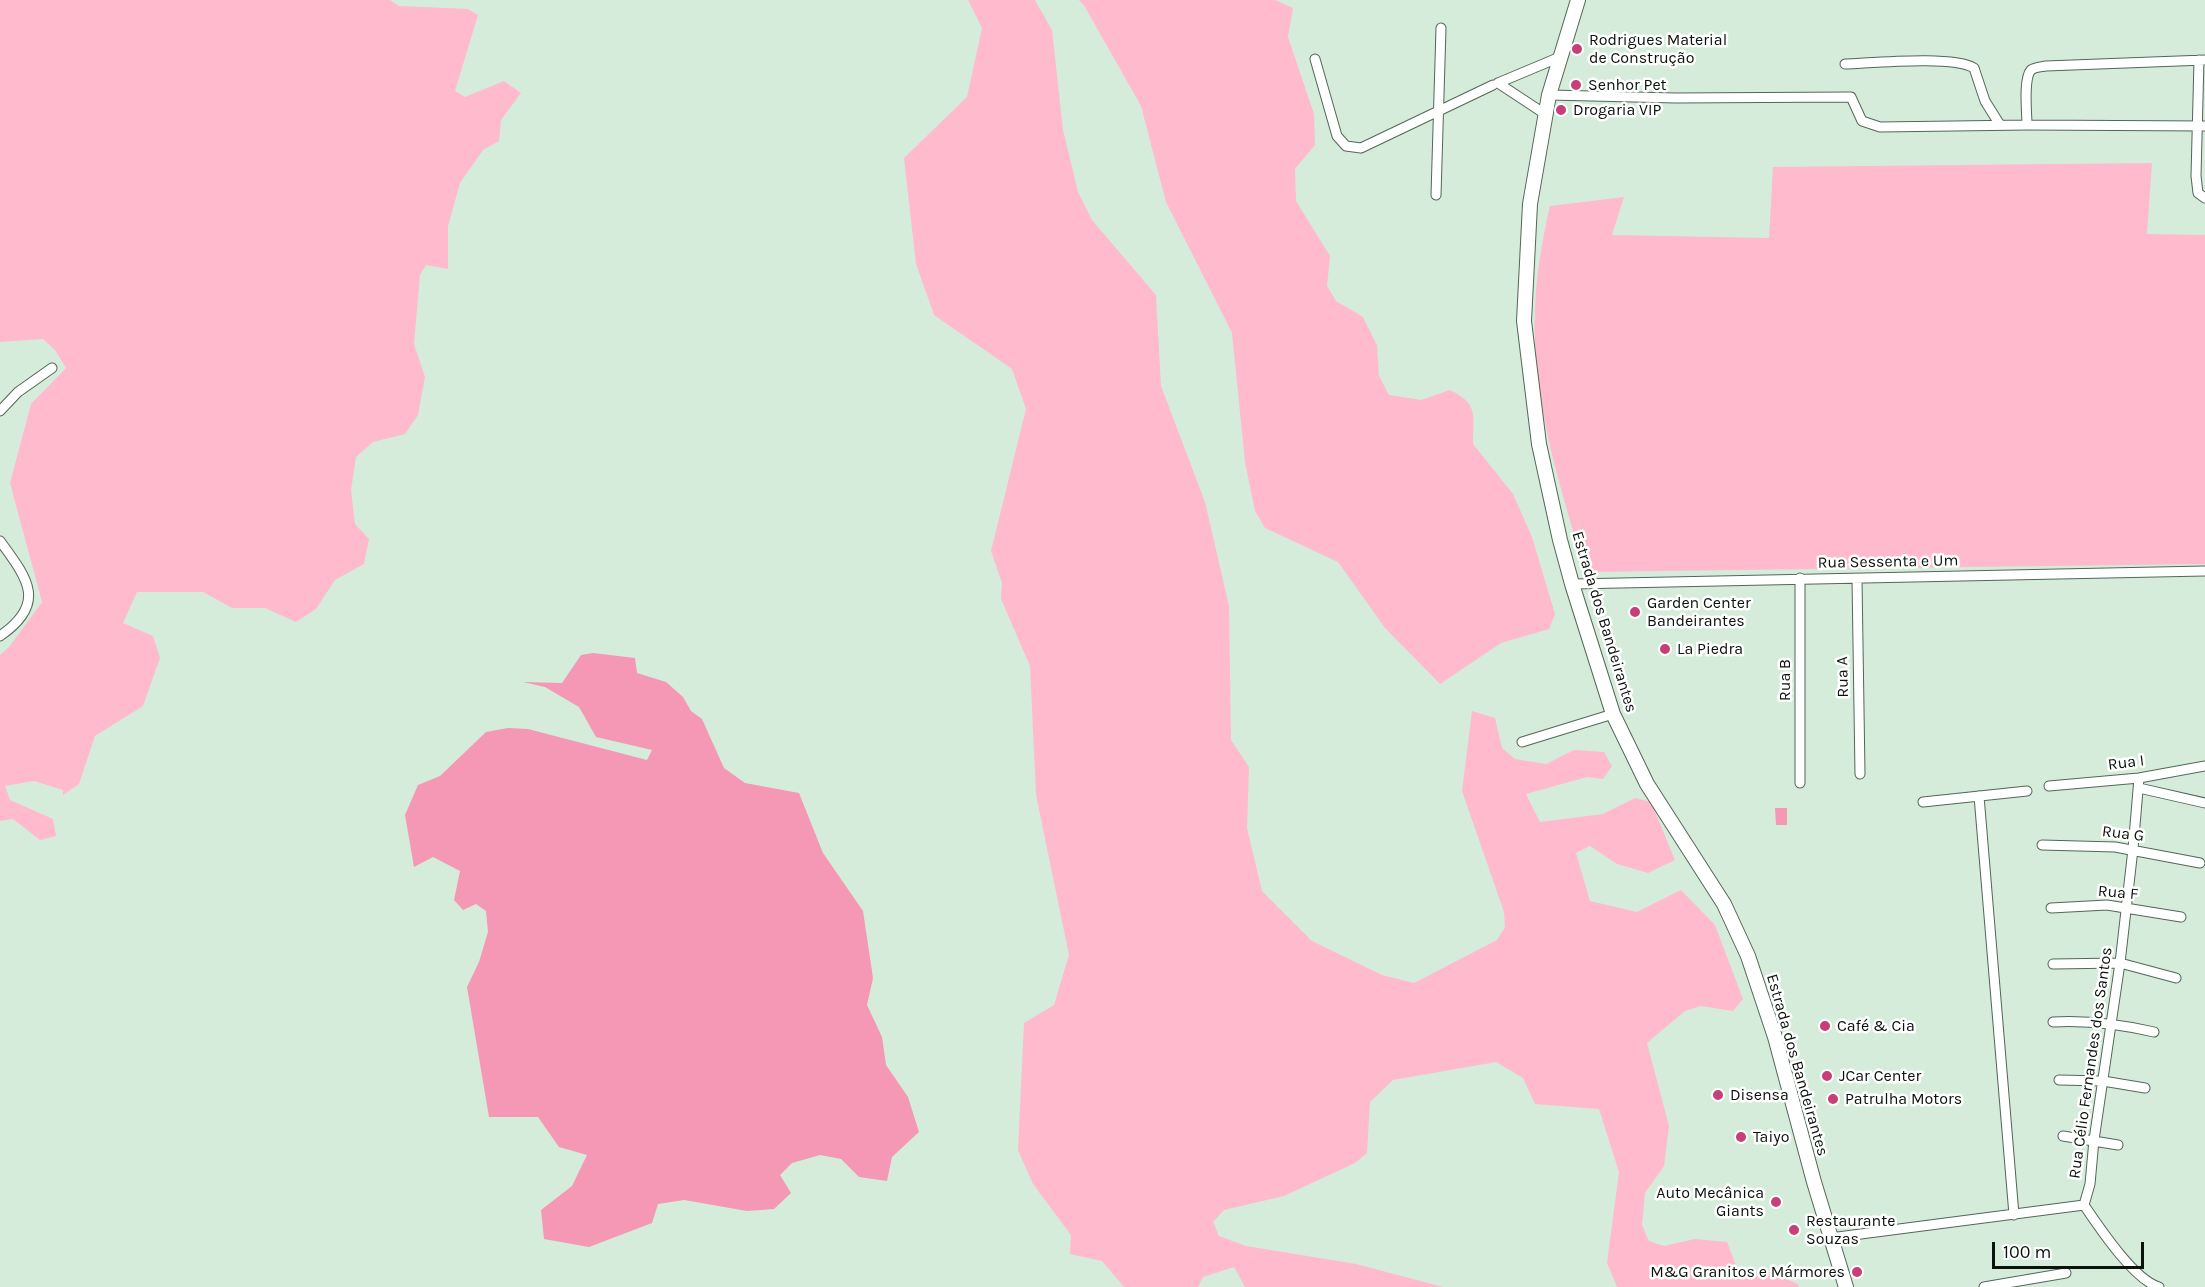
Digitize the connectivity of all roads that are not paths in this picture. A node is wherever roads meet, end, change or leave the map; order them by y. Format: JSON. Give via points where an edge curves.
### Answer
{"nodes":[{"id":1,"x":1578,"y":0,"type":"edge"},
{"id":2,"x":1441,"y":28,"type":"dead end"},
{"id":3,"x":1560,"y":57,"type":"junction"},
{"id":4,"x":1315,"y":59,"type":"dead end"},
{"id":5,"x":2202,"y":60,"type":"edge"},
{"id":6,"x":1845,"y":64,"type":"dead end"},
{"id":7,"x":1492,"y":85,"type":"dead end"},
{"id":8,"x":1549,"y":95,"type":"junction"},
{"id":9,"x":1438,"y":111,"type":"junction"},
{"id":10,"x":1545,"y":114,"type":"junction"},
{"id":11,"x":2000,"y":125,"type":"junction"},
{"id":12,"x":2027,"y":125,"type":"junction"},
{"id":13,"x":2201,"y":126,"type":"edge"},
{"id":14,"x":1436,"y":195,"type":"dead end"},
{"id":15,"x":2205,"y":198,"type":"edge"},
{"id":16,"x":52,"y":368,"type":"dead end"},
{"id":17,"x":0,"y":411,"type":"edge"},
{"id":18,"x":0,"y":541,"type":"edge"},
{"id":19,"x":2205,"y":571,"type":"edge"},
{"id":20,"x":1800,"y":578,"type":"junction"},
{"id":21,"x":1857,"y":579,"type":"junction"},
{"id":22,"x":1572,"y":584,"type":"junction"},
{"id":23,"x":0,"y":636,"type":"edge"},
{"id":24,"x":1613,"y":714,"type":"junction"},
{"id":25,"x":1522,"y":742,"type":"dead end"},
{"id":26,"x":2205,"y":766,"type":"edge"},
{"id":27,"x":1860,"y":774,"type":"dead end"},
{"id":28,"x":1800,"y":783,"type":"dead end"},
{"id":29,"x":2139,"y":783,"type":"junction"},
{"id":30,"x":2049,"y":786,"type":"dead end"},
{"id":31,"x":2027,"y":791,"type":"dead end"},
{"id":32,"x":1979,"y":796,"type":"junction"},
{"id":33,"x":1923,"y":802,"type":"dead end"},
{"id":34,"x":2205,"y":803,"type":"edge"},
{"id":35,"x":2042,"y":845,"type":"dead end"},
{"id":36,"x":2133,"y":849,"type":"junction"},
{"id":37,"x":2200,"y":863,"type":"dead end"},
{"id":38,"x":2126,"y":907,"type":"junction"},
{"id":39,"x":2051,"y":908,"type":"dead end"},
{"id":40,"x":2181,"y":917,"type":"dead end"},
{"id":41,"x":2120,"y":963,"type":"junction"},
{"id":42,"x":2053,"y":964,"type":"dead end"},
{"id":43,"x":2176,"y":978,"type":"dead end"},
{"id":44,"x":2053,"y":1022,"type":"dead end"},
{"id":45,"x":2112,"y":1023,"type":"junction"},
{"id":46,"x":2154,"y":1032,"type":"dead end"},
{"id":47,"x":2059,"y":1080,"type":"dead end"},
{"id":48,"x":2103,"y":1081,"type":"junction"},
{"id":49,"x":2145,"y":1088,"type":"dead end"},
{"id":50,"x":2063,"y":1136,"type":"dead end"},
{"id":51,"x":2094,"y":1140,"type":"junction"},
{"id":52,"x":2118,"y":1145,"type":"dead end"},
{"id":53,"x":2084,"y":1205,"type":"junction"},
{"id":54,"x":2014,"y":1215,"type":"junction"},
{"id":55,"x":1830,"y":1238,"type":"junction"},
{"id":56,"x":2066,"y":1274,"type":"dead end"},
{"id":57,"x":2006,"y":1285,"type":"edge"},
{"id":58,"x":2155,"y":1286,"type":"edge"},
{"id":59,"x":1846,"y":1287,"type":"edge"},
{"id":60,"x":1984,"y":1287,"type":"edge"}],
"edges":[{"from":1,"to":3,"type":"main road","name":"Estrada dos Bandeirantes"},
{"from":2,"to":9,"type":"street"},
{"from":3,"to":8,"type":"main road","name":"Estrada dos Bandeirantes"},
{"from":3,"to":10,"type":"street","via":[[1498,83]]},
{"from":4,"to":9,"type":"street","via":[[1337,136],[1346,146],[1362,147]]},
{"from":5,"to":12,"type":"street","via":[[2034,68],[2026,87]]},
{"from":5,"to":13,"type":"street"},
{"from":6,"to":11,"type":"street","via":[[1969,64]]},
{"from":7,"to":9,"type":"street"},
{"from":8,"to":10,"type":"main road","name":"Estrada dos Bandeirantes"},
{"from":8,"to":11,"type":"street","via":[[1851,97],[1862,120],[1880,127]]},
{"from":9,"to":14,"type":"street"},
{"from":10,"to":22,"type":"main road","name":"Estrada dos Bandeirantes","via":[[1530,204],[1524,321],[1539,444]]},
{"from":11,"to":12,"type":"street"},
{"from":12,"to":13,"type":"street"},
{"from":13,"to":15,"type":"street","via":[[2196,187]]},
{"from":16,"to":17,"type":"street","via":[[18,392]]},
{"from":18,"to":23,"type":"street","via":[[28,586],[24,613]]},
{"from":19,"to":21,"type":"street","name":"Rua Sessenta e Um"},
{"from":20,"to":21,"type":"street","name":"Rua Sessenta e Um"},
{"from":20,"to":22,"type":"street","name":"Rua Sessenta e Um"},
{"from":20,"to":28,"type":"street","name":"Rua B"},
{"from":21,"to":27,"type":"street","name":"Rua A"},
{"from":22,"to":24,"type":"main road","name":"Estrada dos Bandeirantes"},
{"from":24,"to":25,"type":"street"},
{"from":24,"to":55,"type":"main road","name":"Estrada dos Bandeirantes","via":[[1647,784],[1724,904],[1744,946],[1775,1037]]},
{"from":26,"to":29,"type":"street","name":"Rua I"},
{"from":29,"to":30,"type":"street","name":"Rua I"},
{"from":29,"to":34,"type":"street"},
{"from":29,"to":36,"type":"street","name":"Rua Célio Fernandes dos Santos"},
{"from":31,"to":32,"type":"street"},
{"from":32,"to":33,"type":"street"},
{"from":32,"to":54,"type":"street"},
{"from":35,"to":36,"type":"street","name":"Rua G"},
{"from":36,"to":37,"type":"street","name":"Rua G"},
{"from":36,"to":38,"type":"street","name":"Rua Célio Fernandes dos Santos"},
{"from":38,"to":39,"type":"street","name":"Rua F"},
{"from":38,"to":40,"type":"street","name":"Rua F"},
{"from":38,"to":41,"type":"street","name":"Rua Célio Fernandes dos Santos"},
{"from":41,"to":42,"type":"street"},
{"from":41,"to":43,"type":"street"},
{"from":41,"to":45,"type":"street","name":"Rua Célio Fernandes dos Santos"},
{"from":44,"to":45,"type":"street"},
{"from":45,"to":46,"type":"street"},
{"from":45,"to":48,"type":"street","name":"Rua Célio Fernandes dos Santos"},
{"from":47,"to":48,"type":"street"},
{"from":48,"to":49,"type":"street"},
{"from":48,"to":51,"type":"street","name":"Rua Célio Fernandes dos Santos"},
{"from":50,"to":51,"type":"street"},
{"from":51,"to":52,"type":"street"},
{"from":51,"to":53,"type":"street","name":"Rua Célio Fernandes dos Santos"},
{"from":53,"to":54,"type":"street"},
{"from":53,"to":58,"type":"street","via":[[2132,1269]]},
{"from":54,"to":55,"type":"street"},
{"from":55,"to":59,"type":"main road","name":"Estrada dos Bandeirantes"},
{"from":56,"to":57,"type":"street"},
{"from":57,"to":60,"type":"street"}]}
